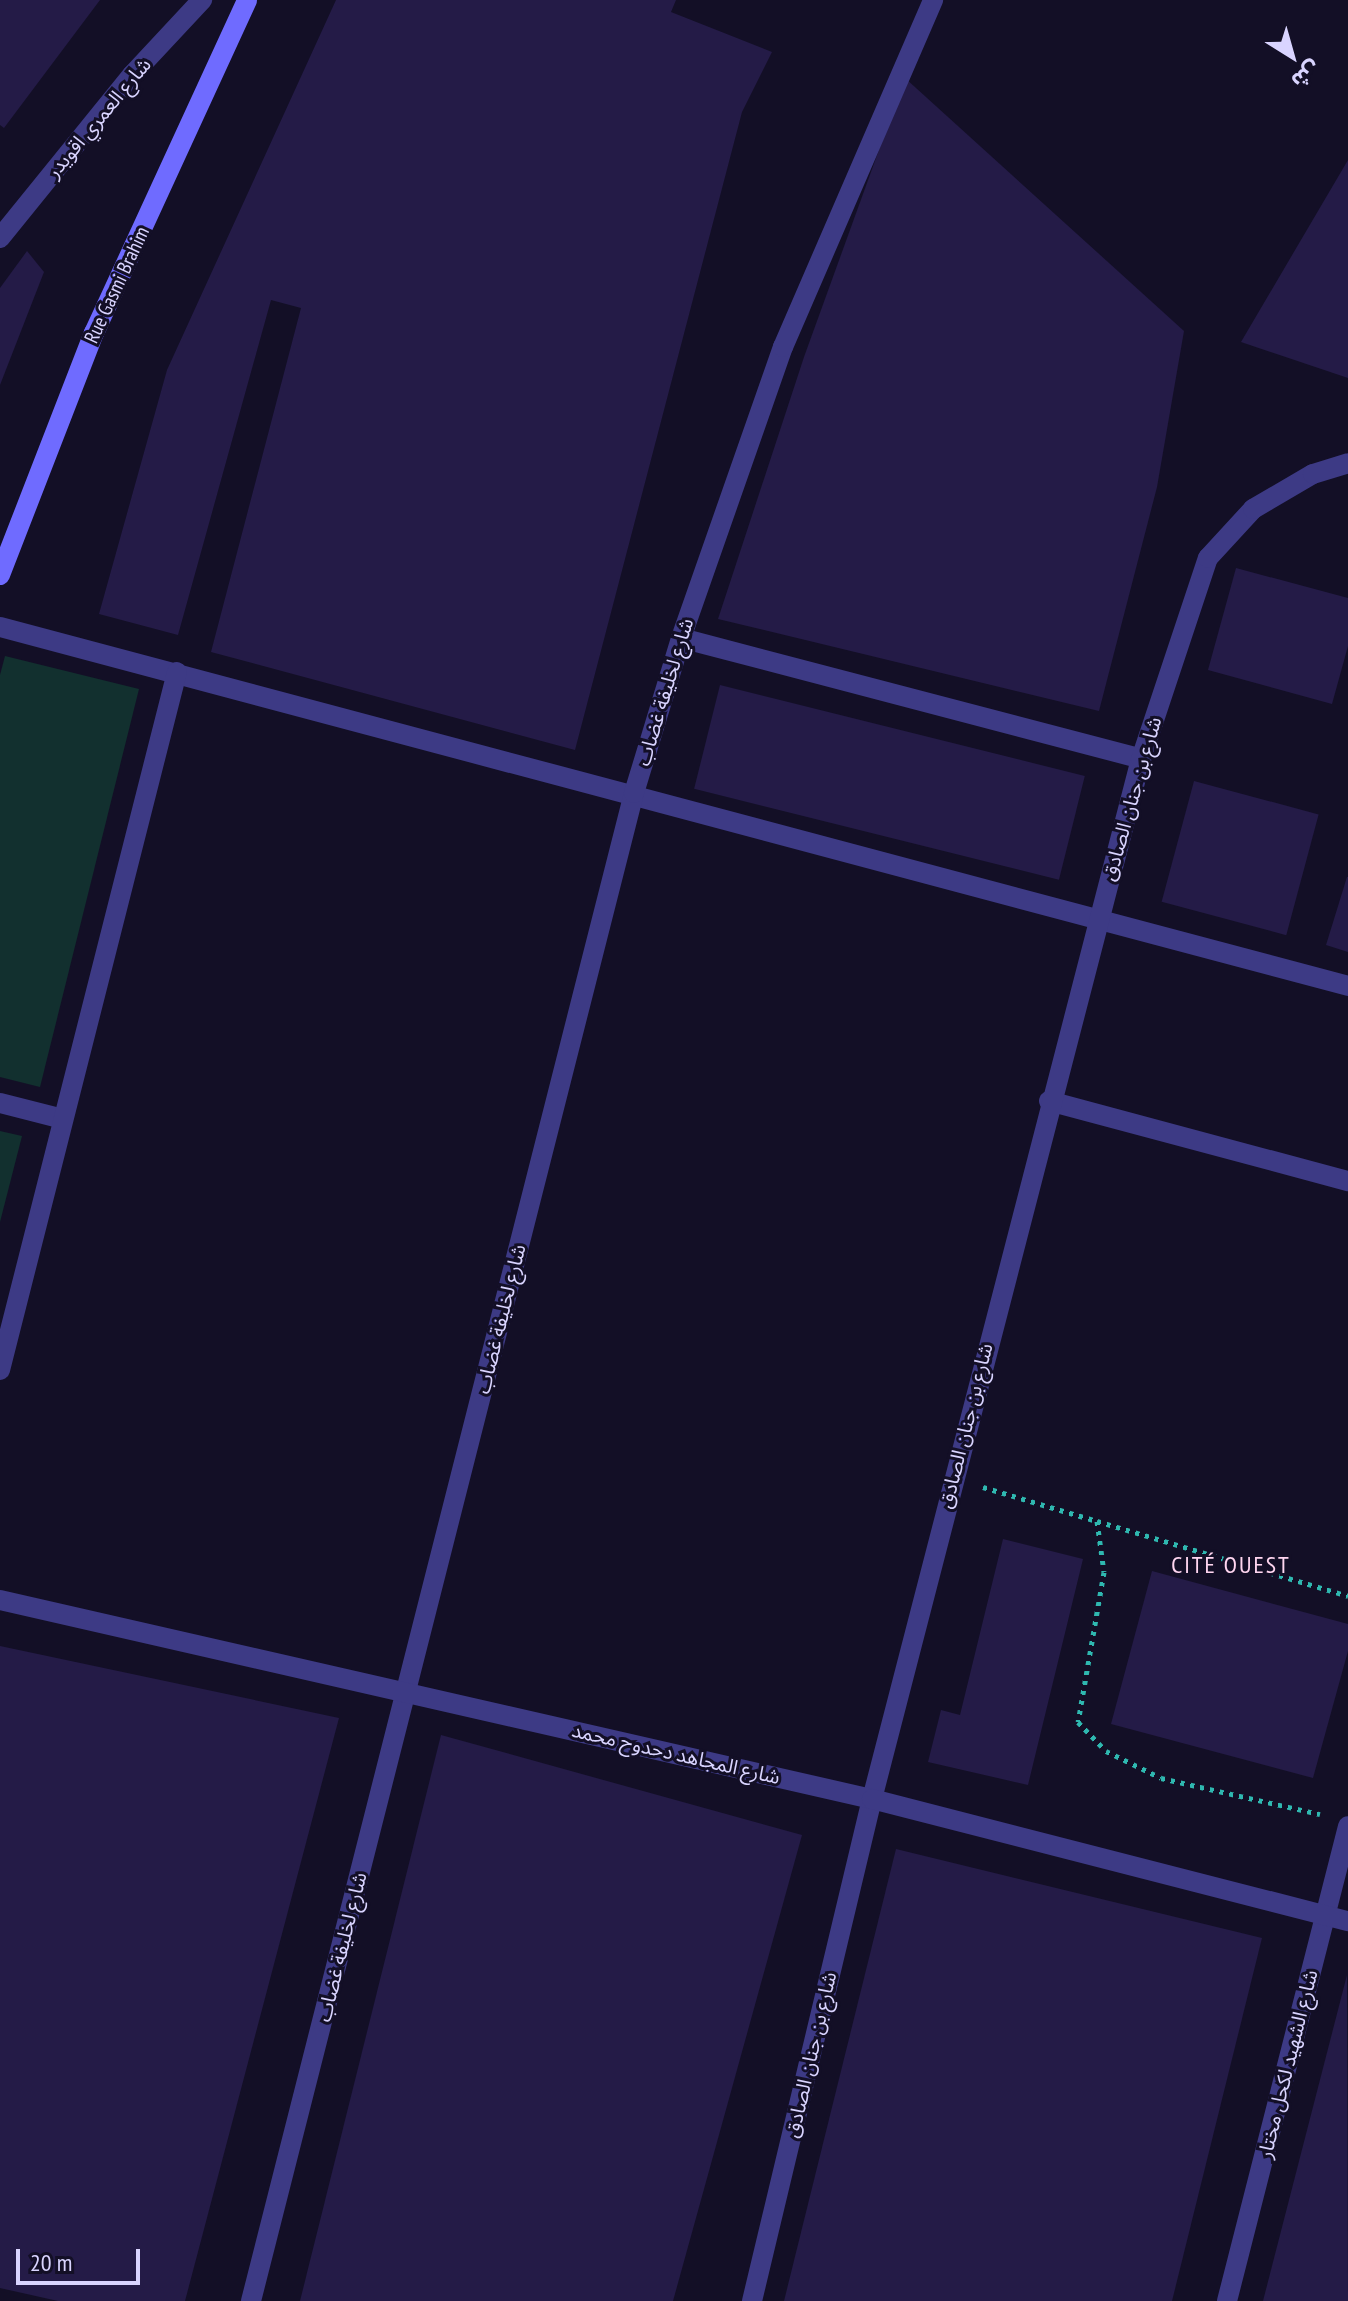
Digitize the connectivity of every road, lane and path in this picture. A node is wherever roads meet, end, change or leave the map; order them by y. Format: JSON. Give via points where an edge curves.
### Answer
{"nodes":[{"id":1,"x":202,"y":0,"type":"edge"},
{"id":2,"x":247,"y":0,"type":"edge"},
{"id":3,"x":933,"y":0,"type":"edge"},
{"id":4,"x":0,"y":238,"type":"edge"},
{"id":5,"x":1348,"y":463,"type":"edge"},
{"id":6,"x":0,"y":575,"type":"edge"},
{"id":7,"x":0,"y":627,"type":"edge"},
{"id":8,"x":681,"y":638,"type":"junction"},
{"id":9,"x":177,"y":672,"type":"junction"},
{"id":10,"x":1141,"y":759,"type":"junction"},
{"id":11,"x":634,"y":793,"type":"junction"},
{"id":12,"x":1097,"y":921,"type":"junction"},
{"id":13,"x":1348,"y":986,"type":"edge"},
{"id":14,"x":1049,"y":1101,"type":"junction"},
{"id":15,"x":0,"y":1103,"type":"edge"},
{"id":16,"x":63,"y":1119,"type":"junction"},
{"id":17,"x":1348,"y":1181,"type":"edge"},
{"id":18,"x":0,"y":1370,"type":"edge"},
{"id":19,"x":953,"y":1478,"type":"junction"},
{"id":20,"x":1097,"y":1521,"type":"junction"},
{"id":21,"x":1348,"y":1596,"type":"edge"},
{"id":22,"x":0,"y":1600,"type":"edge"},
{"id":23,"x":406,"y":1693,"type":"junction"},
{"id":24,"x":872,"y":1799,"type":"junction"},
{"id":25,"x":1340,"y":1822,"type":"edge"},
{"id":26,"x":1326,"y":1916,"type":"junction"},
{"id":27,"x":1348,"y":1921,"type":"edge"},
{"id":28,"x":251,"y":2301,"type":"edge"},
{"id":29,"x":752,"y":2301,"type":"edge"},
{"id":30,"x":1227,"y":2301,"type":"edge"}],
"edges":[{"from":1,"to":4,"type":"street","name":"شارع العمري اقويدر","via":[[132,75]]},
{"from":2,"to":6,"type":"main road","name":"Rue Gasmi Brahim","via":[[94,333]]},
{"from":3,"to":8,"type":"street","name":"شارع لخليفة غضاب","via":[[783,347]]},
{"from":5,"to":10,"type":"street","name":"شارع بن جنان الصادق","via":[[1313,474],[1253,509],[1208,558]]},
{"from":7,"to":9,"type":"street"},
{"from":8,"to":10,"type":"street"},
{"from":8,"to":11,"type":"street","name":"شارع لخليفة غضاب"},
{"from":9,"to":11,"type":"street"},
{"from":9,"to":16,"type":"street"},
{"from":10,"to":12,"type":"street","name":"شارع بن جنان الصادق"},
{"from":11,"to":12,"type":"street"},
{"from":11,"to":23,"type":"street","name":"شارع لخليفة غضاب"},
{"from":12,"to":13,"type":"street"},
{"from":12,"to":14,"type":"street","name":"شارع بن جنان الصادق"},
{"from":14,"to":17,"type":"street"},
{"from":14,"to":19,"type":"street","name":"شارع بن جنان الصادق"},
{"from":15,"to":16,"type":"street"},
{"from":16,"to":18,"type":"street"},
{"from":19,"to":20,"type":"path"},
{"from":19,"to":24,"type":"street","name":"شارع بن جنان الصادق"},
{"from":20,"to":21,"type":"path"},
{"from":20,"to":25,"type":"path","via":[[1104,1572],[1078,1722],[1106,1751],[1161,1778]]},
{"from":22,"to":23,"type":"street","name":"شارع المجاهد دحدوح محمد"},
{"from":23,"to":24,"type":"street","name":"شارع المجاهد دحدوح محمد"},
{"from":23,"to":28,"type":"street","name":"شارع لخليفة غضاب"},
{"from":24,"to":26,"type":"street","name":"شارع المجاهد دحدوح محمد"},
{"from":24,"to":29,"type":"street","name":"شارع بن جنان الصادق"},
{"from":25,"to":26,"type":"street","name":"شارع الشهيد لكحل مختار"},
{"from":26,"to":27,"type":"street","name":"شارع المجاهد دحدوح محمد"},
{"from":26,"to":30,"type":"street","name":"شارع الشهيد لكحل مختار"}]}
